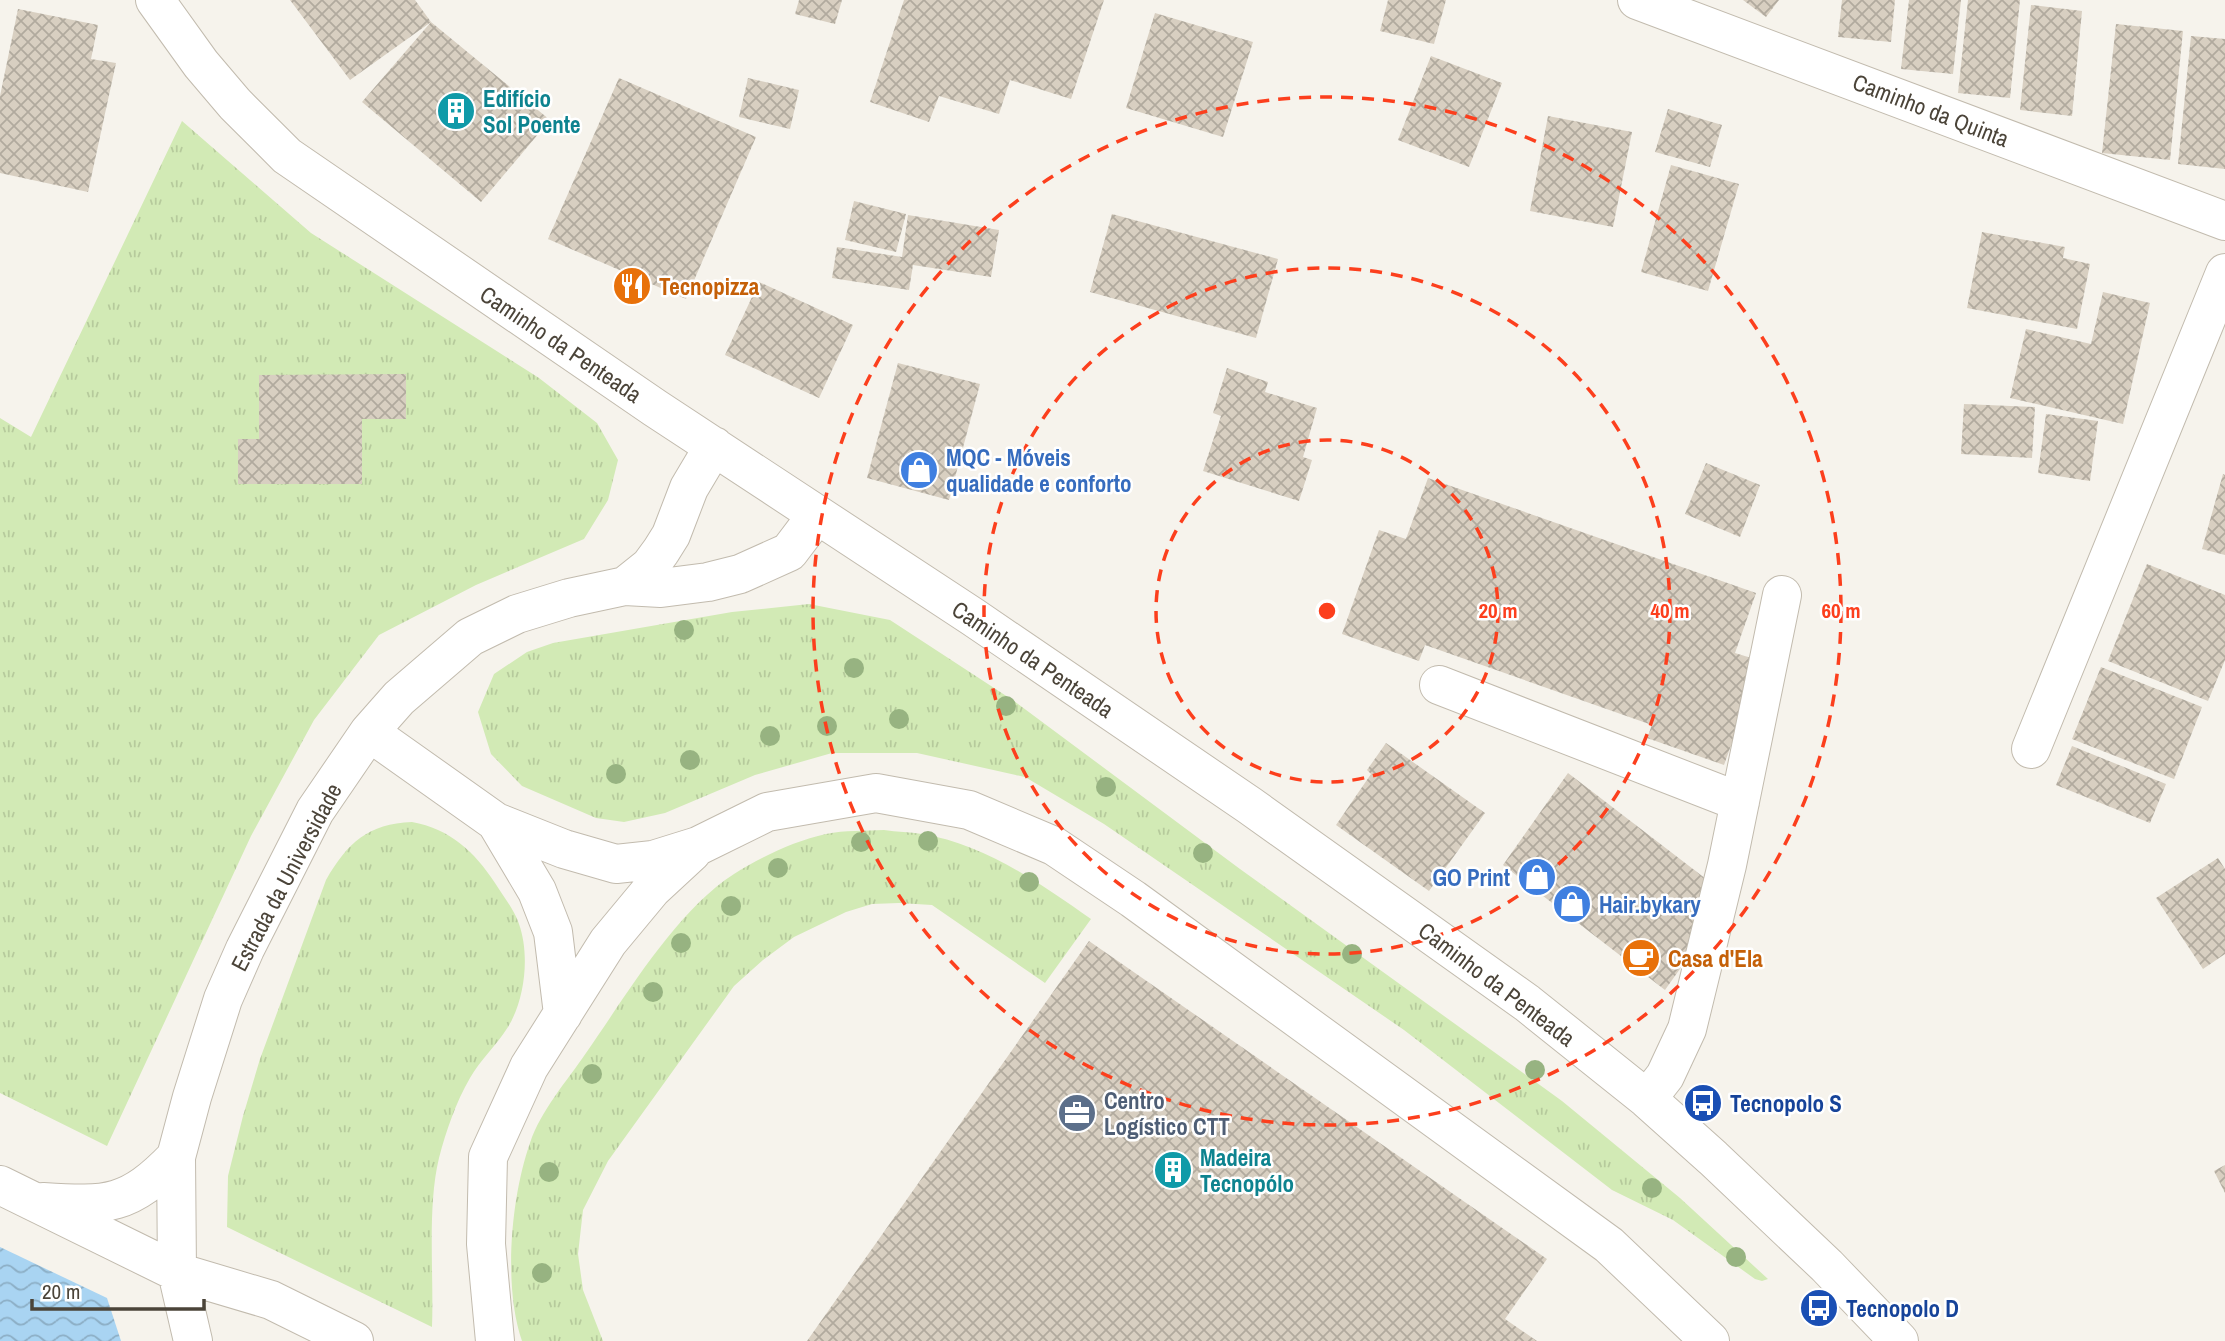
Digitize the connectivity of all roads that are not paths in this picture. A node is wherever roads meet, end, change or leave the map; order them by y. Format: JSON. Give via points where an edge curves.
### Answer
{"nodes":[{"id":1,"x":155,"y":0,"type":"edge"},
{"id":2,"x":1637,"y":0,"type":"edge"},
{"id":3,"x":2225,"y":221,"type":"edge"},
{"id":4,"x":2225,"y":273,"type":"edge"},
{"id":5,"x":714,"y":446,"type":"junction"},
{"id":6,"x":817,"y":515,"type":"junction"},
{"id":7,"x":625,"y":586,"type":"junction"},
{"id":8,"x":1782,"y":595,"type":"dead end"},
{"id":9,"x":1439,"y":685,"type":"dead end"},
{"id":10,"x":369,"y":732,"type":"junction"},
{"id":11,"x":2031,"y":749,"type":"dead end"},
{"id":12,"x":1740,"y":802,"type":"junction"},
{"id":13,"x":496,"y":822,"type":"junction"},
{"id":14,"x":698,"y":846,"type":"junction"},
{"id":15,"x":563,"y":1014,"type":"junction"},
{"id":16,"x":1647,"y":1099,"type":"junction"},
{"id":17,"x":176,"y":1157,"type":"junction"},
{"id":18,"x":16,"y":1193,"type":"edge"},
{"id":19,"x":177,"y":1272,"type":"junction"},
{"id":20,"x":193,"y":1341,"type":"edge"},
{"id":21,"x":354,"y":1341,"type":"edge"},
{"id":22,"x":495,"y":1341,"type":"edge"},
{"id":23,"x":1710,"y":1341,"type":"edge"},
{"id":24,"x":1899,"y":1341,"type":"edge"}],
"edges":[{"from":1,"to":5,"type":"street","name":"Caminho da Penteada","via":[[234,104],[287,156]]},
{"from":2,"to":3,"type":"street","name":"Caminho da Quinta"},
{"from":4,"to":11,"type":"street"},
{"from":5,"to":6,"type":"street","name":"Caminho da Penteada"},
{"from":5,"to":7,"type":"street","name":"Estrada da Universidade","via":[[689,488],[662,551]]},
{"from":6,"to":7,"type":"street","name":"Estrada da Universidade","via":[[789,552],[740,574],[662,588]]},
{"from":6,"to":16,"type":"street","name":"Caminho da Penteada","via":[[1260,813],[1527,1003]]},
{"from":7,"to":10,"type":"street","name":"Estrada da Universidade","via":[[517,614],[470,637],[399,698]]},
{"from":8,"to":12,"type":"street"},
{"from":9,"to":12,"type":"street"},
{"from":10,"to":13,"type":"street"},
{"from":10,"to":17,"type":"street","name":"Estrada da Universidade","via":[[315,811],[222,999]]},
{"from":12,"to":16,"type":"street","via":[[1687,1029],[1665,1076]]},
{"from":13,"to":14,"type":"street","via":[[617,864],[653,860]]},
{"from":13,"to":15,"type":"street","via":[[537,891],[553,932]]},
{"from":14,"to":15,"type":"street","via":[[652,889],[617,932]]},
{"from":14,"to":23,"type":"street","via":[[767,812],[876,793],[969,810],[1054,846],[1609,1245]]},
{"from":15,"to":22,"type":"street","via":[[529,1067],[488,1157],[486,1244]]},
{"from":16,"to":24,"type":"street","name":"Caminho da Penteada","via":[[1827,1266]]},
{"from":17,"to":18,"type":"street","via":[[123,1199],[73,1204]]},
{"from":17,"to":19,"type":"street","name":"Estrada da Universidade"},
{"from":18,"to":19,"type":"street"},
{"from":19,"to":20,"type":"street","name":"Estrada da Universidade"},
{"from":19,"to":21,"type":"street","via":[[271,1300]]}]}
